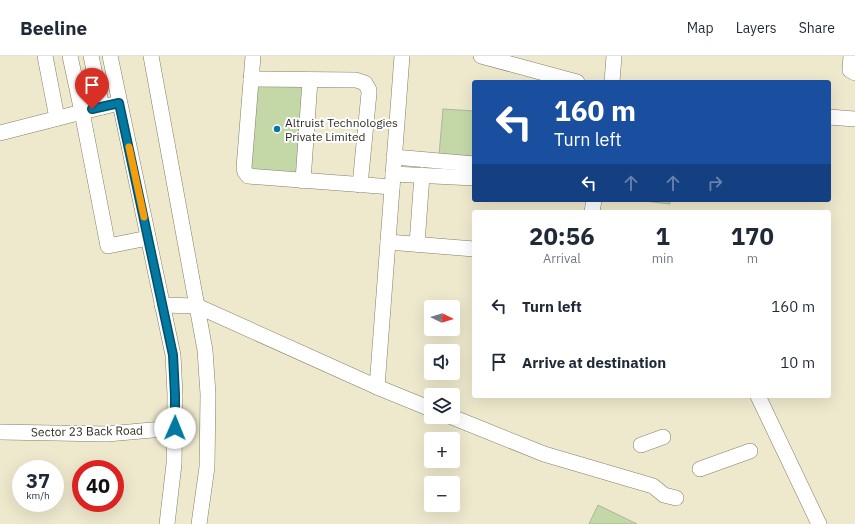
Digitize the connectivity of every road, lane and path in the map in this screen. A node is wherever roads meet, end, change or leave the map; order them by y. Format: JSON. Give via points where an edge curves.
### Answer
{"nodes":[{"id":1,"x":45,"y":56,"type":"edge"},
{"id":2,"x":70,"y":56,"type":"edge"},
{"id":3,"x":92,"y":56,"type":"edge"},
{"id":4,"x":151,"y":56,"type":"edge"},
{"id":5,"x":253,"y":56,"type":"edge"},
{"id":6,"x":402,"y":56,"type":"edge"},
{"id":7,"x":481,"y":56,"type":"edge"},
{"id":8,"x":614,"y":56,"type":"edge"},
{"id":9,"x":851,"y":56,"type":"edge"},
{"id":10,"x":114,"y":57,"type":"edge"},
{"id":11,"x":855,"y":73,"type":"edge"},
{"id":12,"x":251,"y":79,"type":"junction"},
{"id":13,"x":310,"y":80,"type":"junction"},
{"id":14,"x":570,"y":80,"type":"edge"},
{"id":15,"x":612,"y":80,"type":"edge"},
{"id":16,"x":119,"y":103,"type":"junction"},
{"id":17,"x":102,"y":107,"type":"junction"},
{"id":18,"x":82,"y":112,"type":"junction"},
{"id":19,"x":831,"y":117,"type":"edge"},
{"id":20,"x":57,"y":118,"type":"junction"},
{"id":21,"x":855,"y":119,"type":"edge"},
{"id":22,"x":0,"y":133,"type":"edge"},
{"id":23,"x":394,"y":157,"type":"junction"},
{"id":24,"x":472,"y":164,"type":"edge"},
{"id":25,"x":422,"y":175,"type":"junction"},
{"id":26,"x":472,"y":178,"type":"edge"},
{"id":27,"x":392,"y":180,"type":"junction"},
{"id":28,"x":303,"y":181,"type":"junction"},
{"id":29,"x":360,"y":185,"type":"junction"},
{"id":30,"x":148,"y":238,"type":"junction"},
{"id":31,"x":388,"y":242,"type":"junction"},
{"id":32,"x":417,"y":244,"type":"junction"},
{"id":33,"x":472,"y":250,"type":"edge"},
{"id":34,"x":162,"y":305,"type":"junction"},
{"id":35,"x":197,"y":306,"type":"junction"},
{"id":36,"x":377,"y":387,"type":"junction"},
{"id":37,"x":759,"y":398,"type":"edge"},
{"id":38,"x":424,"y":406,"type":"edge"},
{"id":39,"x":460,"y":420,"type":"edge"},
{"id":40,"x":175,"y":428,"type":"junction"},
{"id":41,"x":0,"y":432,"type":"edge"},
{"id":42,"x":663,"y":436,"type":"dead end"},
{"id":43,"x":641,"y":445,"type":"dead end"},
{"id":44,"x":750,"y":451,"type":"dead end"},
{"id":45,"x":700,"y":469,"type":"dead end"},
{"id":46,"x":676,"y":498,"type":"dead end"},
{"id":47,"x":167,"y":524,"type":"edge"},
{"id":48,"x":199,"y":524,"type":"edge"},
{"id":49,"x":819,"y":524,"type":"edge"}],
"edges":[{"from":1,"to":20,"type":"street"},
{"from":2,"to":18,"type":"street"},
{"from":3,"to":17,"type":"street"},
{"from":4,"to":35,"type":"street"},
{"from":5,"to":12,"type":"street"},
{"from":6,"to":23,"type":"street"},
{"from":7,"to":14,"type":"street"},
{"from":8,"to":15,"type":"street"},
{"from":9,"to":11,"type":"street","via":[[850,70]]},
{"from":10,"to":16,"type":"street"},
{"from":12,"to":13,"type":"street"},
{"from":12,"to":28,"type":"street","via":[[245,172],[248,176],[257,178]]},
{"from":13,"to":28,"type":"street"},
{"from":13,"to":29,"type":"street","via":[[361,81],[369,90]]},
{"from":16,"to":17,"type":"street"},
{"from":16,"to":30,"type":"street"},
{"from":17,"to":18,"type":"street"},
{"from":18,"to":20,"type":"street"},
{"from":18,"to":30,"type":"street","via":[[108,246]]},
{"from":19,"to":21,"type":"street"},
{"from":20,"to":22,"type":"street"},
{"from":23,"to":24,"type":"street"},
{"from":23,"to":27,"type":"street"},
{"from":25,"to":26,"type":"street"},
{"from":25,"to":27,"type":"street"},
{"from":25,"to":32,"type":"street"},
{"from":27,"to":29,"type":"street"},
{"from":27,"to":31,"type":"street"},
{"from":28,"to":29,"type":"street"},
{"from":30,"to":34,"type":"street"},
{"from":31,"to":32,"type":"street"},
{"from":31,"to":36,"type":"street"},
{"from":32,"to":33,"type":"street"},
{"from":34,"to":35,"type":"street"},
{"from":34,"to":40,"type":"street","via":[[173,355]]},
{"from":35,"to":36,"type":"street"},
{"from":35,"to":48,"type":"street","via":[[205,350],[208,394],[207,467]]},
{"from":36,"to":38,"type":"street"},
{"from":37,"to":49,"type":"street"},
{"from":39,"to":46,"type":"street","via":[[544,454],[653,486],[664,495]]},
{"from":40,"to":41,"type":"street","name":"Sector 23 Back Road","via":[[107,434]]},
{"from":40,"to":47,"type":"street"},
{"from":42,"to":43,"type":"street"},
{"from":44,"to":45,"type":"street"}]}
